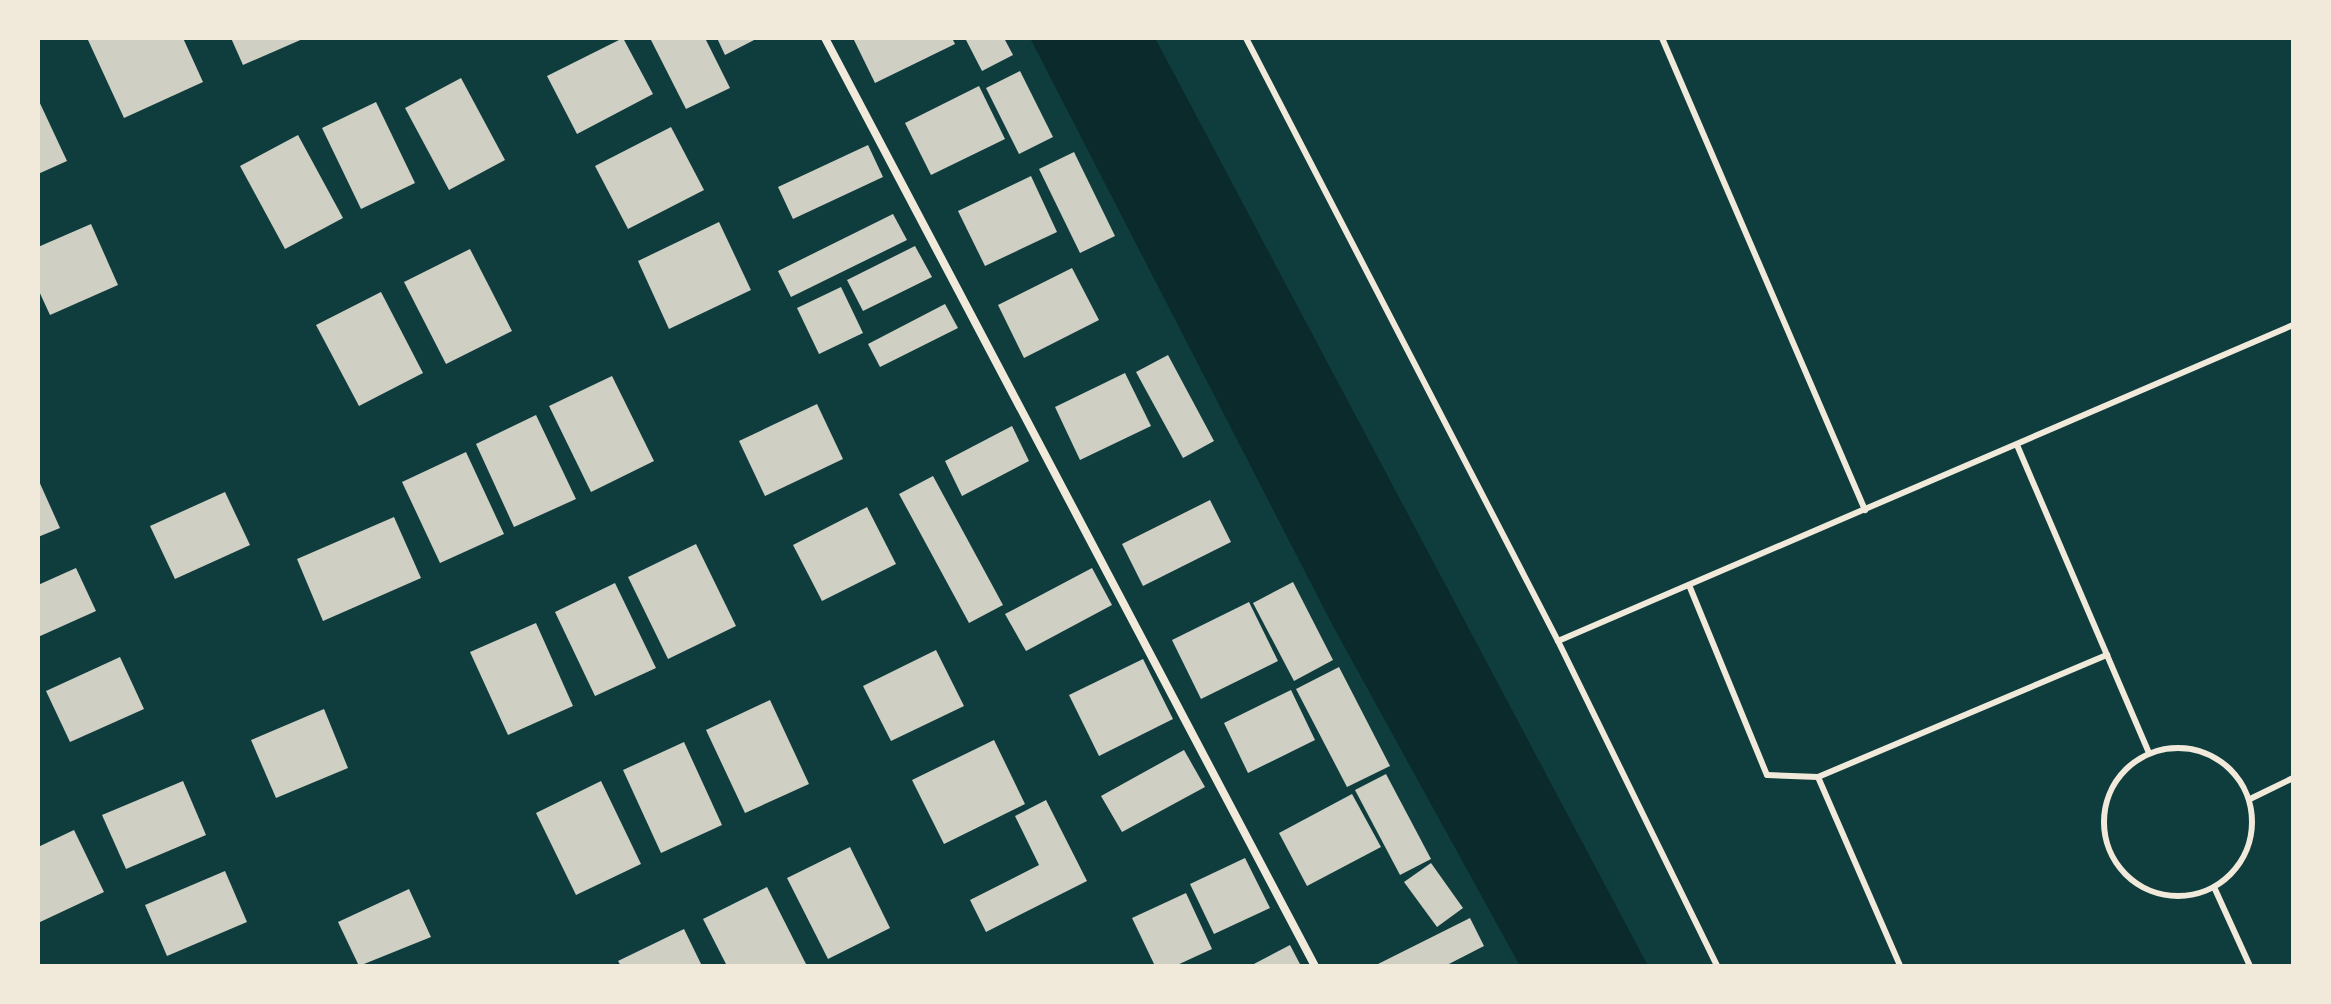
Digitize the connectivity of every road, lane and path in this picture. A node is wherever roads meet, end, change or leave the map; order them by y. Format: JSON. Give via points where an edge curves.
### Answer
{"nodes":[{"id":1,"x":825,"y":38,"type":"edge"},
{"id":2,"x":1246,"y":38,"type":"edge"},
{"id":3,"x":1662,"y":38,"type":"edge"},
{"id":4,"x":2293,"y":325,"type":"edge"},
{"id":5,"x":2017,"y":445,"type":"junction"},
{"id":6,"x":1865,"y":510,"type":"junction"},
{"id":7,"x":1689,"y":585,"type":"junction"},
{"id":8,"x":1558,"y":641,"type":"junction"},
{"id":9,"x":2107,"y":655,"type":"junction"},
{"id":10,"x":2149,"y":753,"type":"junction"},
{"id":11,"x":1818,"y":777,"type":"junction"},
{"id":12,"x":2293,"y":778,"type":"edge"},
{"id":13,"x":2250,"y":799,"type":"junction"},
{"id":14,"x":2214,"y":887,"type":"junction"},
{"id":15,"x":1315,"y":966,"type":"edge"},
{"id":16,"x":1717,"y":966,"type":"edge"},
{"id":17,"x":1900,"y":966,"type":"edge"},
{"id":18,"x":2250,"y":966,"type":"edge"}],
"edges":[{"from":1,"to":15,"type":"street"},
{"from":2,"to":8,"type":"lane"},
{"from":3,"to":6,"type":"lane"},
{"from":4,"to":5,"type":"lane"},
{"from":5,"to":6,"type":"lane"},
{"from":5,"to":9,"type":"lane"},
{"from":6,"to":7,"type":"lane"},
{"from":7,"to":8,"type":"lane"},
{"from":7,"to":11,"type":"lane","via":[[1767,775]]},
{"from":8,"to":16,"type":"lane"},
{"from":9,"to":10,"type":"lane"},
{"from":9,"to":11,"type":"lane"},
{"from":10,"to":13,"type":"lane","via":[[2179,748],[2209,754],[2234,772]]},
{"from":10,"to":14,"type":"lane","via":[[2112,787],[2104,811],[2104,836],[2113,860],[2134,883],[2163,895],[2194,895]]},
{"from":11,"to":17,"type":"lane"},
{"from":12,"to":13,"type":"lane"},
{"from":13,"to":14,"type":"lane","via":[[2253,830],[2243,859]]},
{"from":14,"to":18,"type":"lane"}]}
